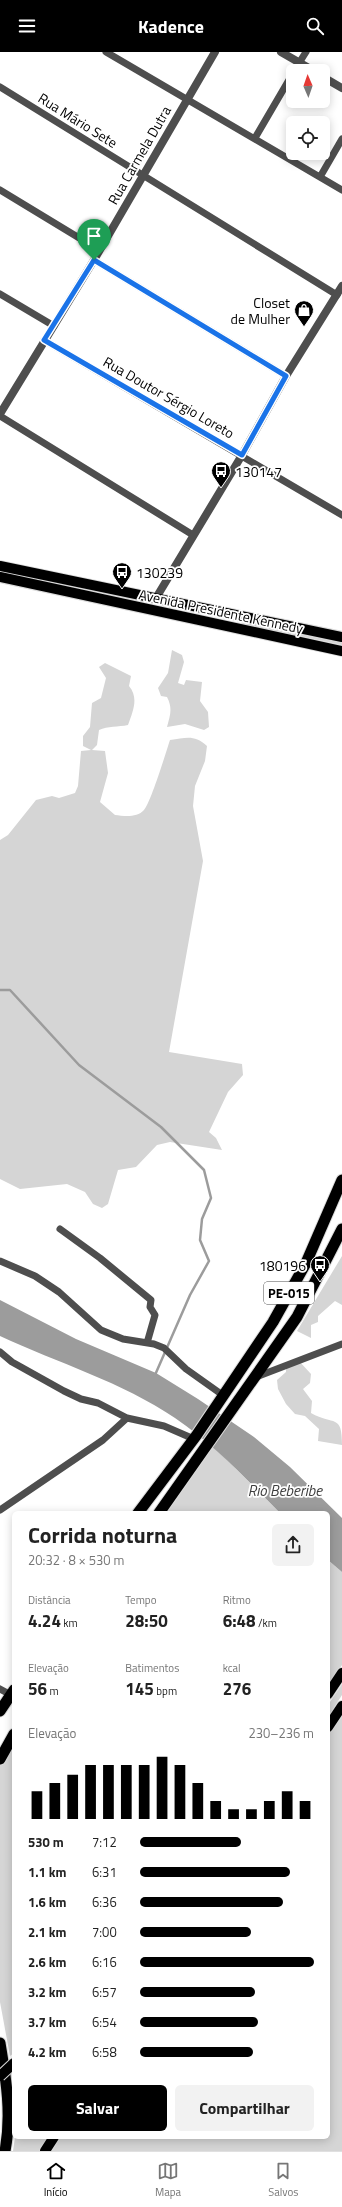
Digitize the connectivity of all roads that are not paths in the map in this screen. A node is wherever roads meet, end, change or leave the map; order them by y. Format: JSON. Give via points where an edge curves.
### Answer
{"nodes":[{"id":1,"x":106,"y":52,"type":"edge"},
{"id":2,"x":215,"y":52,"type":"edge"},
{"id":3,"x":281,"y":52,"type":"edge"},
{"id":4,"x":306,"y":52,"type":"edge"},
{"id":5,"x":299,"y":62,"type":"junction"},
{"id":6,"x":302,"y":64,"type":"edge"},
{"id":7,"x":330,"y":80,"type":"edge"},
{"id":8,"x":286,"y":86,"type":"edge"},
{"id":9,"x":0,"y":87,"type":"edge"},
{"id":10,"x":342,"y":88,"type":"edge"},
{"id":11,"x":186,"y":100,"type":"junction"},
{"id":12,"x":255,"y":138,"type":"junction"},
{"id":13,"x":342,"y":139,"type":"edge"},
{"id":14,"x":143,"y":175,"type":"junction"},
{"id":15,"x":320,"y":177,"type":"junction"},
{"id":16,"x":0,"y":190,"type":"edge"},
{"id":17,"x":342,"y":190,"type":"edge"},
{"id":18,"x":99,"y":250,"type":"junction"},
{"id":19,"x":94,"y":260,"type":"junction"},
{"id":20,"x":342,"y":286,"type":"edge"},
{"id":21,"x":0,"y":294,"type":"edge"},
{"id":22,"x":336,"y":295,"type":"junction"},
{"id":23,"x":54,"y":326,"type":"junction"},
{"id":24,"x":44,"y":340,"type":"junction"},
{"id":25,"x":286,"y":376,"type":"junction"},
{"id":26,"x":0,"y":415,"type":"edge"},
{"id":27,"x":242,"y":455,"type":"junction"},
{"id":28,"x":342,"y":515,"type":"edge"},
{"id":29,"x":193,"y":534,"type":"junction"},
{"id":30,"x":0,"y":566,"type":"edge"},
{"id":31,"x":0,"y":577,"type":"edge"},
{"id":32,"x":156,"y":598,"type":"junction"},
{"id":33,"x":342,"y":638,"type":"edge"},
{"id":34,"x":342,"y":651,"type":"edge"},
{"id":35,"x":342,"y":1180,"type":"edge"},
{"id":36,"x":342,"y":1229,"type":"edge"},
{"id":37,"x":60,"y":1230,"type":"dead end"},
{"id":38,"x":0,"y":1261,"type":"edge"},
{"id":39,"x":147,"y":1343,"type":"junction"},
{"id":40,"x":342,"y":1344,"type":"edge"},
{"id":41,"x":0,"y":1352,"type":"edge"},
{"id":42,"x":254,"y":1378,"type":"junction"},
{"id":43,"x":223,"y":1397,"type":"junction"},
{"id":44,"x":127,"y":1418,"type":"junction"},
{"id":45,"x":195,"y":1438,"type":"junction"},
{"id":46,"x":0,"y":1510,"type":"edge"},
{"id":47,"x":140,"y":1511,"type":"edge"},
{"id":48,"x":160,"y":1511,"type":"edge"},
{"id":49,"x":342,"y":1673,"type":"edge"},
{"id":50,"x":0,"y":1689,"type":"edge"},
{"id":51,"x":330,"y":1691,"type":"edge"},
{"id":52,"x":12,"y":1694,"type":"edge"},
{"id":53,"x":12,"y":1695,"type":"edge"},
{"id":54,"x":342,"y":1706,"type":"edge"},
{"id":55,"x":0,"y":1711,"type":"edge"},
{"id":56,"x":330,"y":1724,"type":"edge"},
{"id":57,"x":12,"y":1738,"type":"edge"},
{"id":58,"x":0,"y":1759,"type":"edge"},
{"id":59,"x":0,"y":2043,"type":"edge"},
{"id":60,"x":12,"y":2065,"type":"edge"},
{"id":61,"x":0,"y":2076,"type":"edge"},
{"id":62,"x":53,"y":2139,"type":"edge"},
{"id":63,"x":5,"y":2151,"type":"edge"},
{"id":64,"x":45,"y":2151,"type":"edge"}],
"edges":[{"from":1,"to":11,"type":"street"},
{"from":2,"to":11,"type":"street","name":"Rua Carmela Dutra"},
{"from":3,"to":5,"type":"street"},
{"from":4,"to":5,"type":"street"},
{"from":5,"to":6,"type":"street"},
{"from":7,"to":10,"type":"street"},
{"from":8,"to":12,"type":"street"},
{"from":9,"to":14,"type":"street","name":"Rua Mário Sete"},
{"from":11,"to":12,"type":"street"},
{"from":11,"to":14,"type":"street","name":"Rua Carmela Dutra"},
{"from":12,"to":15,"type":"street"},
{"from":13,"to":15,"type":"street"},
{"from":14,"to":18,"type":"street","name":"Rua Carmela Dutra"},
{"from":14,"to":22,"type":"street","name":"Rua Mário Sete"},
{"from":15,"to":17,"type":"street"},
{"from":16,"to":18,"type":"street"},
{"from":18,"to":19,"type":"street","name":"Rua Carmela Dutra"},
{"from":19,"to":23,"type":"street","name":"Rua Carmela Dutra"},
{"from":19,"to":25,"type":"street"},
{"from":20,"to":22,"type":"street"},
{"from":21,"to":23,"type":"street"},
{"from":22,"to":25,"type":"street"},
{"from":23,"to":24,"type":"street","name":"Rua Carmela Dutra"},
{"from":24,"to":26,"type":"street","name":"Rua Carmela Dutra"},
{"from":24,"to":27,"type":"street","name":"Rua Doutor Sérgio Loreto"},
{"from":25,"to":27,"type":"street"},
{"from":26,"to":29,"type":"street"},
{"from":27,"to":28,"type":"street","name":"Rua Doutor Sérgio Loreto"},
{"from":27,"to":29,"type":"street"},
{"from":29,"to":32,"type":"street"},
{"from":30,"to":32,"type":"main road","name":"Avenida Presidente Kennedy"},
{"from":31,"to":34,"type":"main road","name":"Avenida Presidente Kennedy"},
{"from":32,"to":33,"type":"main road","name":"Avenida Presidente Kennedy"},
{"from":35,"to":43,"type":"highway","number":"PE-015","via":[[306,1263],[273,1322]]},
{"from":36,"to":42,"type":"highway","number":"PE-015","via":[[297,1317]]},
{"from":37,"to":39,"type":"street","via":[[100,1258],[151,1300],[150,1307],[155,1315]]},
{"from":38,"to":39,"type":"street","via":[[35,1276],[60,1292],[101,1330]]},
{"from":39,"to":43,"type":"street","via":[[167,1350],[186,1369]]},
{"from":40,"to":42,"type":"street"},
{"from":41,"to":44,"type":"street","via":[[12,1362],[64,1391],[98,1403]]},
{"from":42,"to":48,"type":"highway","number":"PE-015"},
{"from":43,"to":45,"type":"highway","number":"PE-015"},
{"from":44,"to":45,"type":"street","via":[[164,1426]]},
{"from":44,"to":46,"type":"street","via":[[103,1440]]},
{"from":45,"to":47,"type":"highway","number":"PE-015"},
{"from":49,"to":51,"type":"main road"},
{"from":50,"to":52,"type":"street"},
{"from":53,"to":55,"type":"highway"},
{"from":54,"to":56,"type":"main road"},
{"from":57,"to":58,"type":"highway"},
{"from":59,"to":63,"type":"highway","via":[[7,2085],[8,2136]]},
{"from":60,"to":61,"type":"main road","bridge":true},
{"from":62,"to":64,"type":"main road"}]}
